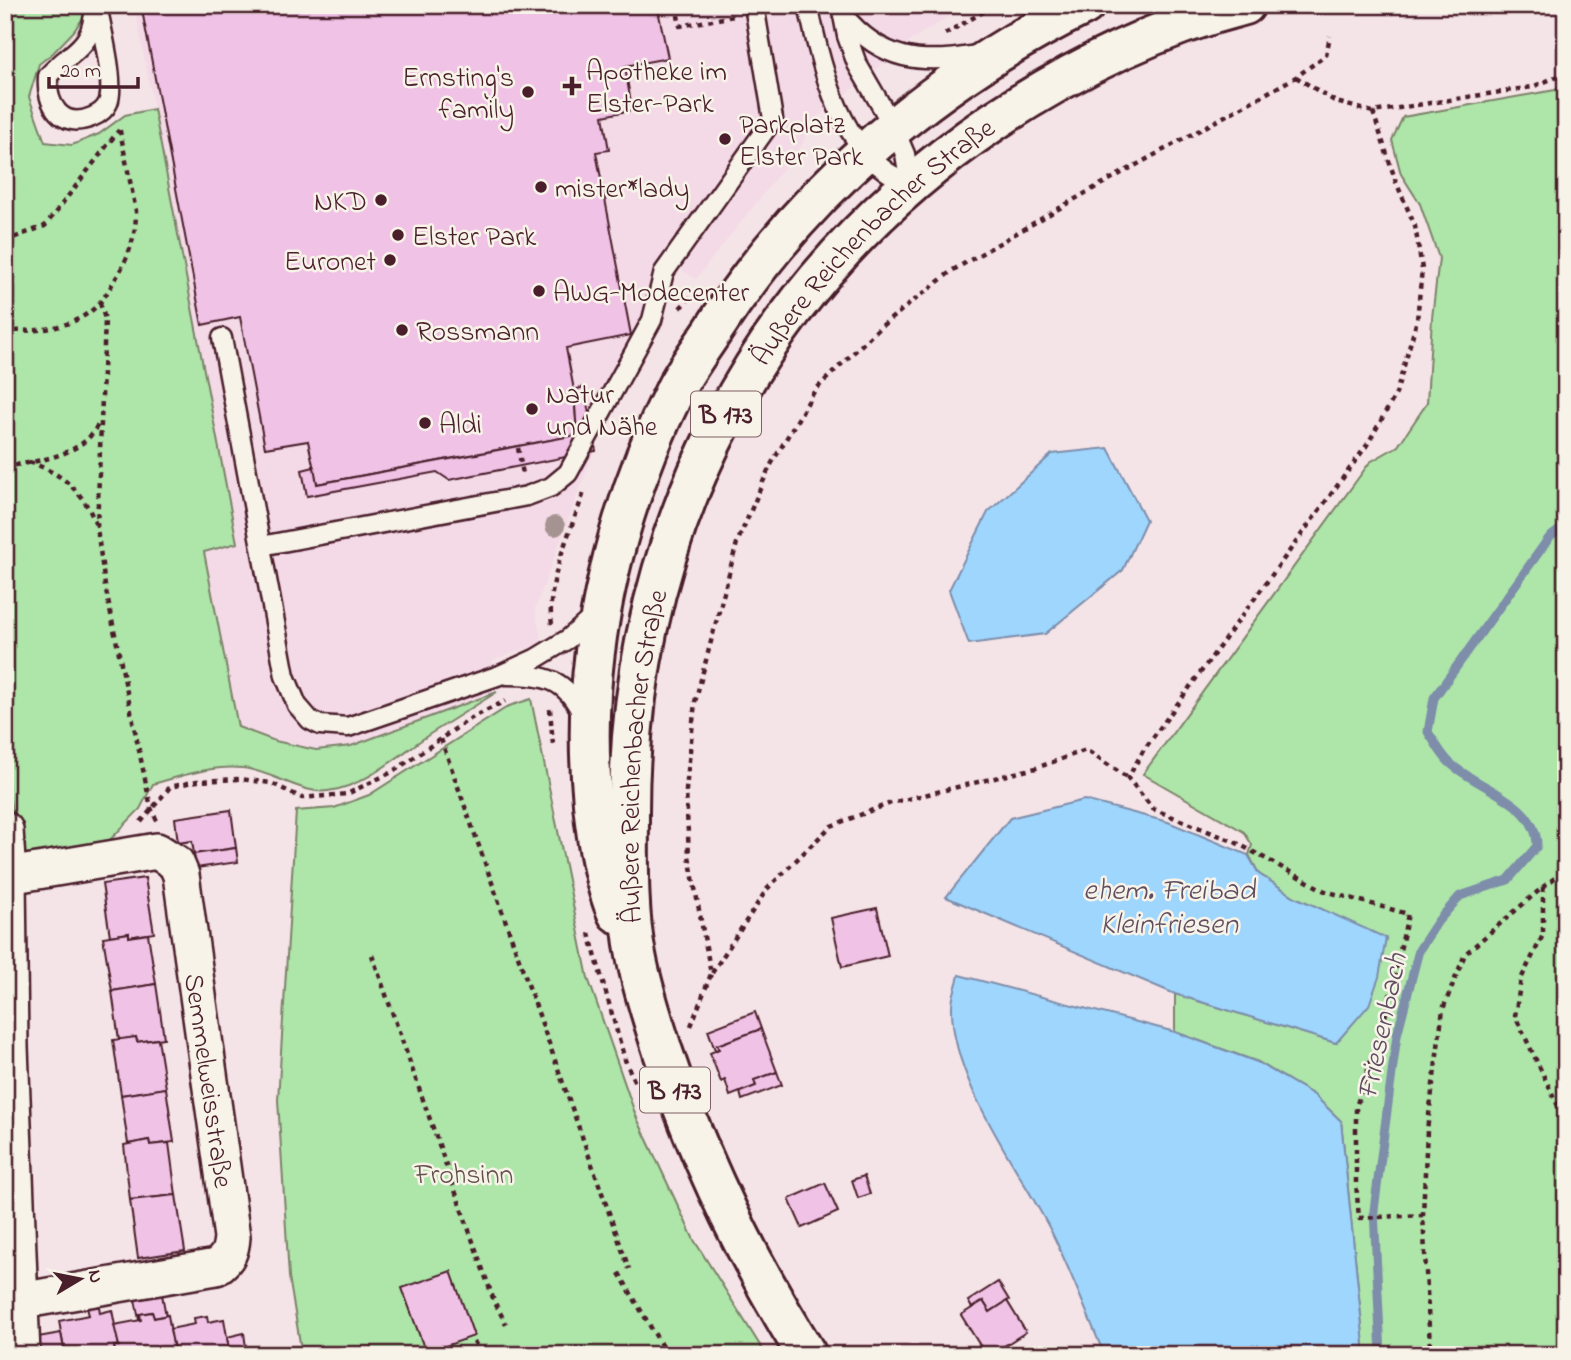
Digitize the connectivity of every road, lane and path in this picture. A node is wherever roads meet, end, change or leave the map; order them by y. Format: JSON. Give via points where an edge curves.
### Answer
{"nodes":[{"id":1,"x":96,"y":5,"type":"edge"},
{"id":2,"x":677,"y":5,"type":"edge"},
{"id":3,"x":808,"y":5,"type":"edge"},
{"id":4,"x":1085,"y":5,"type":"edge"},
{"id":5,"x":1245,"y":5,"type":"edge"},
{"id":6,"x":755,"y":8,"type":"edge"},
{"id":7,"x":842,"y":9,"type":"edge"},
{"id":8,"x":1330,"y":36,"type":"dead end"},
{"id":9,"x":1000,"y":51,"type":"junction"},
{"id":10,"x":1566,"y":73,"type":"edge"},
{"id":11,"x":1296,"y":77,"type":"junction"},
{"id":12,"x":110,"y":81,"type":"junction"},
{"id":13,"x":1373,"y":112,"type":"junction"},
{"id":14,"x":120,"y":130,"type":"junction"},
{"id":15,"x":879,"y":139,"type":"junction"},
{"id":16,"x":910,"y":184,"type":"junction"},
{"id":17,"x":5,"y":241,"type":"edge"},
{"id":18,"x":100,"y":303,"type":"junction"},
{"id":19,"x":5,"y":330,"type":"edge"},
{"id":20,"x":222,"y":338,"type":"dead end"},
{"id":21,"x":101,"y":413,"type":"junction"},
{"id":22,"x":28,"y":462,"type":"junction"},
{"id":23,"x":5,"y":467,"type":"edge"},
{"id":24,"x":97,"y":528,"type":"junction"},
{"id":25,"x":261,"y":546,"type":"junction"},
{"id":26,"x":602,"y":607,"type":"junction"},
{"id":27,"x":500,"y":675,"type":"junction"},
{"id":28,"x":510,"y":697,"type":"dead end"},
{"id":29,"x":588,"y":729,"type":"junction"},
{"id":30,"x":441,"y":739,"type":"junction"},
{"id":31,"x":1128,"y":778,"type":"junction"},
{"id":32,"x":151,"y":808,"type":"junction"},
{"id":33,"x":5,"y":830,"type":"edge"},
{"id":34,"x":115,"y":857,"type":"junction"},
{"id":35,"x":176,"y":863,"type":"junction"},
{"id":36,"x":1566,"y":873,"type":"edge"},
{"id":37,"x":8,"y":876,"type":"junction"},
{"id":38,"x":1543,"y":887,"type":"junction"},
{"id":39,"x":635,"y":953,"type":"junction"},
{"id":40,"x":372,"y":955,"type":"dead end"},
{"id":41,"x":711,"y":974,"type":"junction"},
{"id":42,"x":691,"y":1027,"type":"dead end"},
{"id":43,"x":7,"y":1049,"type":"edge"},
{"id":44,"x":1566,"y":1117,"type":"edge"},
{"id":45,"x":1423,"y":1215,"type":"junction"},
{"id":46,"x":629,"y":1269,"type":"dead end"},
{"id":47,"x":620,"y":1273,"type":"dead end"},
{"id":48,"x":20,"y":1301,"type":"junction"},
{"id":49,"x":506,"y":1324,"type":"dead end"},
{"id":50,"x":474,"y":1341,"type":"dead end"},
{"id":51,"x":22,"y":1355,"type":"edge"},
{"id":52,"x":481,"y":1355,"type":"edge"},
{"id":53,"x":667,"y":1355,"type":"edge"},
{"id":54,"x":807,"y":1355,"type":"edge"},
{"id":55,"x":1434,"y":1355,"type":"edge"}],
"edges":[{"from":1,"to":12,"type":"lane"},
{"from":1,"to":12,"type":"lane","via":[[86,43],[48,76],[47,88],[59,114],[83,121],[100,114],[108,102]]},
{"from":2,"to":6,"type":"path","via":[[681,26]]},
{"from":3,"to":15,"type":"lane","via":[[821,64],[842,114]]},
{"from":4,"to":9,"type":"main road","number":"B 173"},
{"from":5,"to":16,"type":"main road","name":"Äußere Reichenbacher Straße","number":"B 173","via":[[1174,27],[1040,90]]},
{"from":6,"to":25,"type":"lane","via":[[773,119],[664,272],[652,320],[572,467],[551,487],[527,496]]},
{"from":7,"to":9,"type":"lane","via":[[866,39],[894,54],[940,60]]},
{"from":7,"to":15,"type":"lane"},
{"from":8,"to":11,"type":"path","via":[[1326,55]]},
{"from":9,"to":15,"type":"main road","name":"Äußere Reichenbacher Straße","number":"B 173"},
{"from":10,"to":13,"type":"path","via":[[1532,87]]},
{"from":11,"to":13,"type":"path","via":[[1336,102]]},
{"from":11,"to":41,"type":"path","via":[[953,270],[879,328],[815,390],[769,468],[737,543],[695,702],[686,790],[689,856]]},
{"from":12,"to":14,"type":"path"},
{"from":13,"to":31,"type":"path","via":[[1415,226],[1422,269],[1417,320],[1396,394],[1367,444],[1143,751]]},
{"from":14,"to":17,"type":"path","via":[[45,226]]},
{"from":14,"to":18,"type":"path","via":[[136,225],[134,242]]},
{"from":15,"to":16,"type":"lane","via":[[886,171]]},
{"from":15,"to":16,"type":"lane","via":[[905,154]]},
{"from":15,"to":26,"type":"main road","name":"Äußere Reichenbacher Straße","number":"B 173","via":[[809,207],[737,293],[677,386],[624,519]]},
{"from":16,"to":39,"type":"main road","name":"Äußere Reichenbacher Straße","number":"B 173","via":[[806,292],[742,382],[674,533],[651,609],[635,695],[629,847]]},
{"from":18,"to":19,"type":"path","via":[[89,313],[51,328]]},
{"from":18,"to":21,"type":"path","via":[[105,319]]},
{"from":20,"to":25,"type":"lane"},
{"from":21,"to":22,"type":"path","via":[[97,426],[71,451]]},
{"from":21,"to":24,"type":"path"},
{"from":22,"to":23,"type":"path"},
{"from":22,"to":24,"type":"path","via":[[50,469],[72,486],[89,507]]},
{"from":24,"to":32,"type":"path"},
{"from":25,"to":27,"type":"lane","via":[[285,676],[297,705],[310,720],[348,727]]},
{"from":26,"to":27,"type":"lane","via":[[568,639]]},
{"from":26,"to":29,"type":"main road","name":"Äußere Reichenbacher Straße","number":"B 173"},
{"from":27,"to":29,"type":"lane","via":[[536,675],[555,681],[577,703]]},
{"from":28,"to":30,"type":"path"},
{"from":29,"to":39,"type":"main road","name":"Äußere Reichenbacher Straße","number":"B 173","via":[[600,853],[615,908]]},
{"from":30,"to":32,"type":"path","via":[[394,771],[347,794],[302,798],[271,783],[197,781],[170,787]]},
{"from":30,"to":46,"type":"path"},
{"from":31,"to":41,"type":"path","via":[[1086,750],[1036,768],[891,803],[831,826],[767,889]]},
{"from":31,"to":45,"type":"path","via":[[1153,809],[1235,842],[1325,891],[1408,914],[1387,1010],[1356,1107],[1356,1183],[1359,1218]]},
{"from":32,"to":34,"type":"path"},
{"from":32,"to":35,"type":"path"},
{"from":33,"to":37,"type":"street"},
{"from":34,"to":35,"type":"street","via":[[157,851]]},
{"from":34,"to":37,"type":"street"},
{"from":35,"to":48,"type":"street","name":"Semmelweisstraße","via":[[202,1016],[232,1247],[226,1261],[216,1267]]},
{"from":36,"to":38,"type":"path"},
{"from":37,"to":43,"type":"street"},
{"from":38,"to":44,"type":"path","via":[[1543,935],[1521,979],[1515,1016]]},
{"from":38,"to":45,"type":"path","via":[[1465,954],[1443,1009],[1427,1130]]},
{"from":39,"to":54,"type":"main road","name":"Äußere Reichenbacher Straße","number":"B 173","via":[[671,1078],[703,1157]]},
{"from":40,"to":49,"type":"path"},
{"from":41,"to":42,"type":"path"},
{"from":43,"to":48,"type":"street"},
{"from":45,"to":55,"type":"path"},
{"from":47,"to":53,"type":"path"},
{"from":48,"to":51,"type":"street"},
{"from":50,"to":52,"type":"path"}]}
